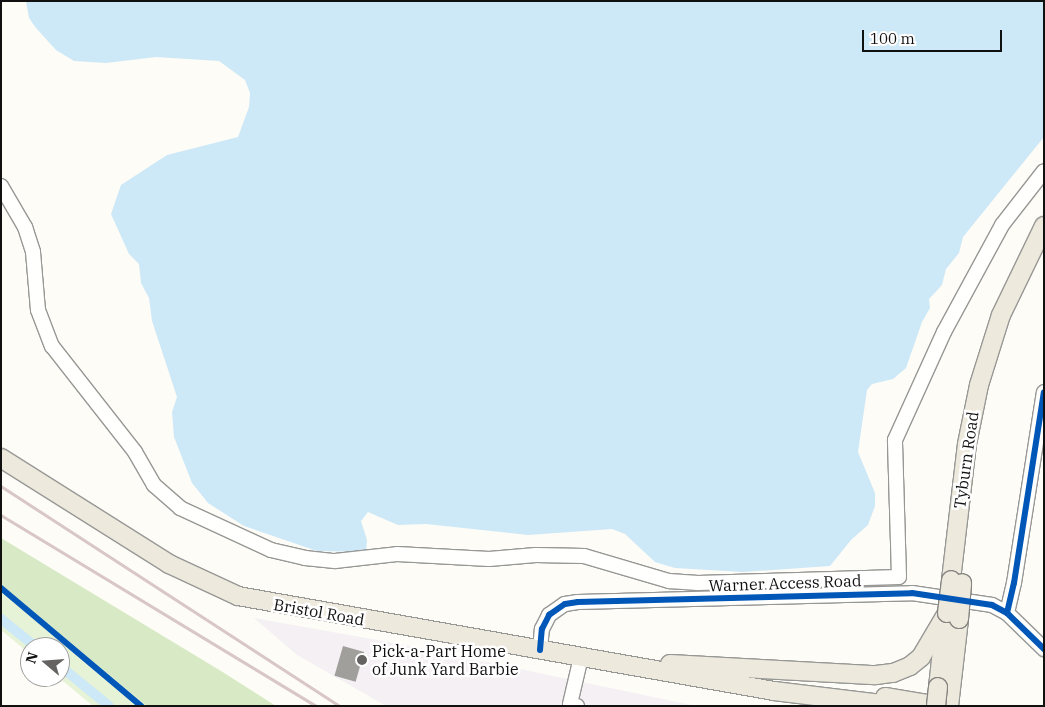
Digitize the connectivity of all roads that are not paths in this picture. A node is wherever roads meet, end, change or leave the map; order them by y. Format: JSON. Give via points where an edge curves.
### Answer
{"nodes":[{"id":1,"x":1044,"y":171,"type":"edge"},
{"id":2,"x":1,"y":186,"type":"edge"},
{"id":3,"x":1044,"y":226,"type":"edge"},
{"id":4,"x":1044,"y":250,"type":"edge"},
{"id":5,"x":1044,"y":392,"type":"edge"},
{"id":6,"x":1,"y":458,"type":"edge"},
{"id":7,"x":957,"y":582,"type":"junction"},
{"id":8,"x":1007,"y":613,"type":"junction"},
{"id":9,"x":953,"y":616,"type":"junction"},
{"id":10,"x":1044,"y":649,"type":"edge"},
{"id":11,"x":540,"y":650,"type":"junction"},
{"id":12,"x":581,"y":657,"type":"junction"},
{"id":13,"x":627,"y":665,"type":"junction"},
{"id":14,"x":671,"y":673,"type":"junction"},
{"id":15,"x":946,"y":695,"type":"edge"},
{"id":16,"x":571,"y":705,"type":"edge"},
{"id":17,"x":793,"y":706,"type":"edge"},
{"id":18,"x":898,"y":706,"type":"edge"},
{"id":19,"x":936,"y":706,"type":"edge"},
{"id":20,"x":940,"y":706,"type":"edge"}],
"edges":[{"from":1,"to":2,"type":"street","via":[[1002,224],[944,332],[895,440],[899,577],[690,583],[663,579],[584,556],[536,555],[489,559],[397,554],[335,561],[304,558],[271,550],[180,508],[160,492],[135,452],[52,346],[38,310],[33,252],[25,226]]},
{"from":3,"to":7,"type":"main road","name":"Tyburn Road","via":[[1001,315],[979,385],[967,444]]},
{"from":4,"to":7,"type":"main road","name":"Tyburn Road","via":[[1014,314],[990,388]]},
{"from":5,"to":8,"type":"street"},
{"from":6,"to":11,"type":"main road","name":"Bristol Road","via":[[169,564],[220,590],[266,603]]},
{"from":7,"to":9,"type":"main road","name":"Tyburn Road","bridge":true},
{"from":8,"to":10,"type":"street","name":"Warner Access Road"},
{"from":8,"to":11,"type":"street","name":"Warner Access Road","via":[[976,601],[912,593],[578,602],[565,604],[549,615],[542,629]]},
{"from":9,"to":13,"type":"main road","via":[[921,657],[893,673],[876,675],[706,665]]},
{"from":9,"to":15,"type":"main road","name":"Tyburn Road"},
{"from":11,"to":12,"type":"main road","name":"Bristol Road"},
{"from":12,"to":13,"type":"main road","name":"Bristol Road"},
{"from":12,"to":16,"type":"street"},
{"from":13,"to":14,"type":"main road","name":"Bristol Road"},
{"from":14,"to":17,"type":"main road","via":[[758,692]]},
{"from":14,"to":18,"type":"main road","via":[[774,691]]},
{"from":14,"to":20,"type":"main road"},
{"from":15,"to":19,"type":"main road","name":"Tyburn Road","bridge":true}]}
